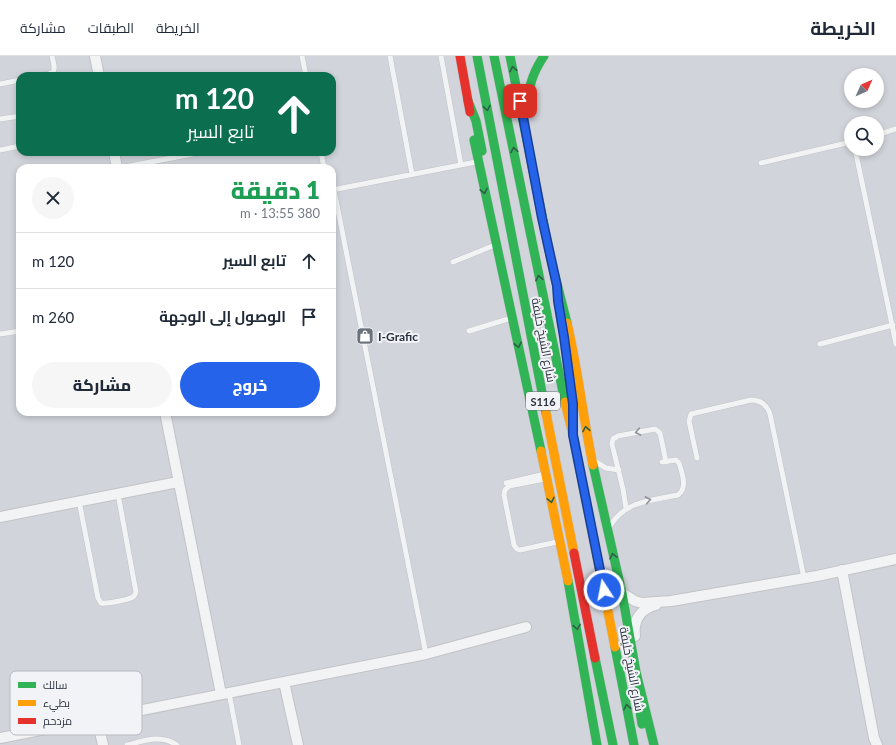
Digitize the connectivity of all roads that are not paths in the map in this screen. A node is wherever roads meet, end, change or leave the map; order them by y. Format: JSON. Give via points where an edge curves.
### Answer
{"nodes":[{"id":1,"x":52,"y":56,"type":"edge"},
{"id":2,"x":95,"y":56,"type":"edge"},
{"id":3,"x":302,"y":56,"type":"edge"},
{"id":4,"x":390,"y":56,"type":"edge"},
{"id":5,"x":441,"y":56,"type":"edge"},
{"id":6,"x":460,"y":56,"type":"edge"},
{"id":7,"x":476,"y":56,"type":"edge"},
{"id":8,"x":494,"y":56,"type":"edge"},
{"id":9,"x":510,"y":56,"type":"edge"},
{"id":10,"x":544,"y":56,"type":"edge"},
{"id":11,"x":53,"y":72,"type":"edge"},
{"id":12,"x":98,"y":72,"type":"edge"},
{"id":13,"x":305,"y":72,"type":"edge"},
{"id":14,"x":16,"y":81,"type":"edge"},
{"id":15,"x":0,"y":84,"type":"edge"},
{"id":16,"x":468,"y":101,"type":"junction"},
{"id":17,"x":16,"y":117,"type":"edge"},
{"id":18,"x":0,"y":119,"type":"edge"},
{"id":19,"x":896,"y":129,"type":"edge"},
{"id":20,"x":884,"y":133,"type":"edge"},
{"id":21,"x":844,"y":144,"type":"edge"},
{"id":22,"x":16,"y":147,"type":"edge"},
{"id":23,"x":0,"y":150,"type":"edge"},
{"id":24,"x":182,"y":156,"type":"edge"},
{"id":25,"x":856,"y":156,"type":"edge"},
{"id":26,"x":478,"y":161,"type":"junction"},
{"id":27,"x":531,"y":161,"type":"junction"},
{"id":28,"x":761,"y":163,"type":"dead end"},
{"id":29,"x":139,"y":164,"type":"edge"},
{"id":30,"x":461,"y":165,"type":"junction"},
{"id":31,"x":412,"y":174,"type":"junction"},
{"id":32,"x":336,"y":189,"type":"edge"},
{"id":33,"x":336,"y":205,"type":"edge"},
{"id":34,"x":496,"y":245,"type":"junction"},
{"id":35,"x":515,"y":252,"type":"junction"},
{"id":36,"x":453,"y":262,"type":"dead end"},
{"id":37,"x":557,"y":286,"type":"junction"},
{"id":38,"x":896,"y":313,"type":"edge"},
{"id":39,"x":890,"y":314,"type":"junction"},
{"id":40,"x":512,"y":318,"type":"junction"},
{"id":41,"x":893,"y":326,"type":"junction"},
{"id":42,"x":468,"y":331,"type":"dead end"},
{"id":43,"x":16,"y":332,"type":"edge"},
{"id":44,"x":0,"y":334,"type":"edge"},
{"id":45,"x":820,"y":344,"type":"dead end"},
{"id":46,"x":896,"y":344,"type":"edge"},
{"id":47,"x":166,"y":416,"type":"edge"},
{"id":48,"x":573,"y":435,"type":"junction"},
{"id":49,"x":697,"y":458,"type":"dead end"},
{"id":50,"x":592,"y":459,"type":"junction"},
{"id":51,"x":618,"y":470,"type":"junction"},
{"id":52,"x":546,"y":476,"type":"junction"},
{"id":53,"x":178,"y":482,"type":"junction"},
{"id":54,"x":506,"y":483,"type":"dead end"},
{"id":55,"x":118,"y":494,"type":"junction"},
{"id":56,"x":79,"y":501,"type":"junction"},
{"id":57,"x":626,"y":508,"type":"junction"},
{"id":58,"x":0,"y":517,"type":"edge"},
{"id":59,"x":608,"y":530,"type":"junction"},
{"id":60,"x":559,"y":541,"type":"junction"},
{"id":61,"x":896,"y":559,"type":"edge"},
{"id":62,"x":842,"y":570,"type":"junction"},
{"id":63,"x":804,"y":578,"type":"junction"},
{"id":64,"x":622,"y":593,"type":"junction"},
{"id":65,"x":671,"y":600,"type":"junction"},
{"id":66,"x":526,"y":627,"type":"dead end"},
{"id":67,"x":426,"y":654,"type":"junction"},
{"id":68,"x":636,"y":672,"type":"junction"},
{"id":69,"x":284,"y":682,"type":"junction"},
{"id":70,"x":640,"y":689,"type":"junction"},
{"id":71,"x":225,"y":694,"type":"junction"},
{"id":72,"x":142,"y":710,"type":"edge"},
{"id":73,"x":15,"y":735,"type":"edge"},
{"id":74,"x":101,"y":735,"type":"edge"},
{"id":75,"x":0,"y":738,"type":"edge"},
{"id":76,"x":103,"y":745,"type":"edge"},
{"id":77,"x":128,"y":745,"type":"edge"},
{"id":78,"x":177,"y":745,"type":"edge"},
{"id":79,"x":239,"y":745,"type":"edge"},
{"id":80,"x":298,"y":745,"type":"edge"},
{"id":81,"x":597,"y":745,"type":"edge"},
{"id":82,"x":613,"y":745,"type":"edge"},
{"id":83,"x":634,"y":745,"type":"edge"},
{"id":84,"x":647,"y":745,"type":"edge"},
{"id":85,"x":654,"y":745,"type":"edge"},
{"id":86,"x":877,"y":745,"type":"edge"}],
"edges":[{"from":1,"to":11,"type":"lane"},
{"from":2,"to":12,"type":"street"},
{"from":3,"to":13,"type":"lane"},
{"from":4,"to":31,"type":"lane"},
{"from":5,"to":30,"type":"lane"},
{"from":6,"to":16,"type":"main road"},
{"from":7,"to":35,"type":"main road","name":"شارع الشيخ خليفة","number":"S116","one_way":true},
{"from":48,"to":8,"type":"main road","name":"شارع الشيخ خليفة","number":"S116","one_way":true},
{"from":27,"to":9,"type":"main road","one_way":true},
{"from":10,"to":27,"type":"main road","via":[[531,80],[527,97]]},
{"from":14,"to":15,"type":"lane"},
{"from":16,"to":26,"type":"main road"},
{"from":16,"to":35,"type":"main road","via":[[476,121],[500,220]]},
{"from":17,"to":18,"type":"lane"},
{"from":19,"to":20,"type":"lane"},
{"from":21,"to":28,"type":"lane"},
{"from":22,"to":23,"type":"lane"},
{"from":24,"to":29,"type":"lane"},
{"from":25,"to":39,"type":"lane"},
{"from":26,"to":30,"type":"lane"},
{"from":26,"to":34,"type":"main road","one_way":true},
{"from":27,"to":37,"type":"main road"},
{"from":30,"to":31,"type":"lane"},
{"from":31,"to":32,"type":"lane"},
{"from":33,"to":67,"type":"lane"},
{"from":34,"to":36,"type":"lane"},
{"from":34,"to":40,"type":"main road"},
{"from":35,"to":82,"type":"main road","name":"شارع الشيخ خليفة","number":"S116"},
{"from":37,"to":48,"type":"main road","via":[[573,404]]},
{"from":50,"to":37,"type":"main road","one_way":true,"via":[[571,340]]},
{"from":38,"to":39,"type":"lane"},
{"from":39,"to":41,"type":"lane"},
{"from":40,"to":42,"type":"lane"},
{"from":40,"to":52,"type":"main road","one_way":true},
{"from":41,"to":45,"type":"lane"},
{"from":41,"to":46,"type":"lane"},
{"from":43,"to":44,"type":"lane"},
{"from":47,"to":53,"type":"street"},
{"from":83,"to":48,"type":"main road","name":"شارع الشيخ خليفة","number":"S116","one_way":true},
{"from":49,"to":63,"type":"lane","via":[[689,421],[691,414],[751,400],[765,405],[770,414]]},
{"from":50,"to":51,"type":"lane","via":[[606,468]]},
{"from":50,"to":59,"type":"main road"},
{"from":51,"to":57,"type":"lane"},
{"from":57,"to":51,"type":"lane","one_way":true,"via":[[639,502],[681,493],[684,484],[680,463],[676,460],[664,462],[660,433],[653,429],[613,439]]},
{"from":52,"to":54,"type":"lane"},
{"from":52,"to":60,"type":"main road","one_way":true},
{"from":52,"to":60,"type":"lane","via":[[508,486],[504,495],[517,549]]},
{"from":53,"to":55,"type":"street"},
{"from":53,"to":71,"type":"street"},
{"from":55,"to":56,"type":"street"},
{"from":55,"to":56,"type":"lane","via":[[136,592],[130,598],[106,604],[101,603],[98,598]]},
{"from":56,"to":58,"type":"street"},
{"from":57,"to":59,"type":"lane","via":[[615,518]]},
{"from":64,"to":59,"type":"main road","one_way":true},
{"from":60,"to":81,"type":"main road","one_way":true,"via":[[575,615]]},
{"from":61,"to":62,"type":"street"},
{"from":62,"to":63,"type":"street"},
{"from":62,"to":86,"type":"street"},
{"from":63,"to":65,"type":"street"},
{"from":64,"to":65,"type":"street","via":[[642,603]]},
{"from":64,"to":68,"type":"main road"},
{"from":65,"to":68,"type":"street","via":[[647,608],[636,619],[634,630],[639,662]]},
{"from":66,"to":67,"type":"street"},
{"from":67,"to":69,"type":"street"},
{"from":68,"to":70,"type":"main road"},
{"from":69,"to":71,"type":"street"},
{"from":69,"to":80,"type":"street"},
{"from":70,"to":84,"type":"main road","via":[[639,705]]},
{"from":70,"to":85,"type":"main road"},
{"from":71,"to":72,"type":"street"},
{"from":71,"to":79,"type":"lane"},
{"from":73,"to":75,"type":"street"},
{"from":74,"to":76,"type":"street"},
{"from":77,"to":78,"type":"lane","via":[[155,738]]}]}
